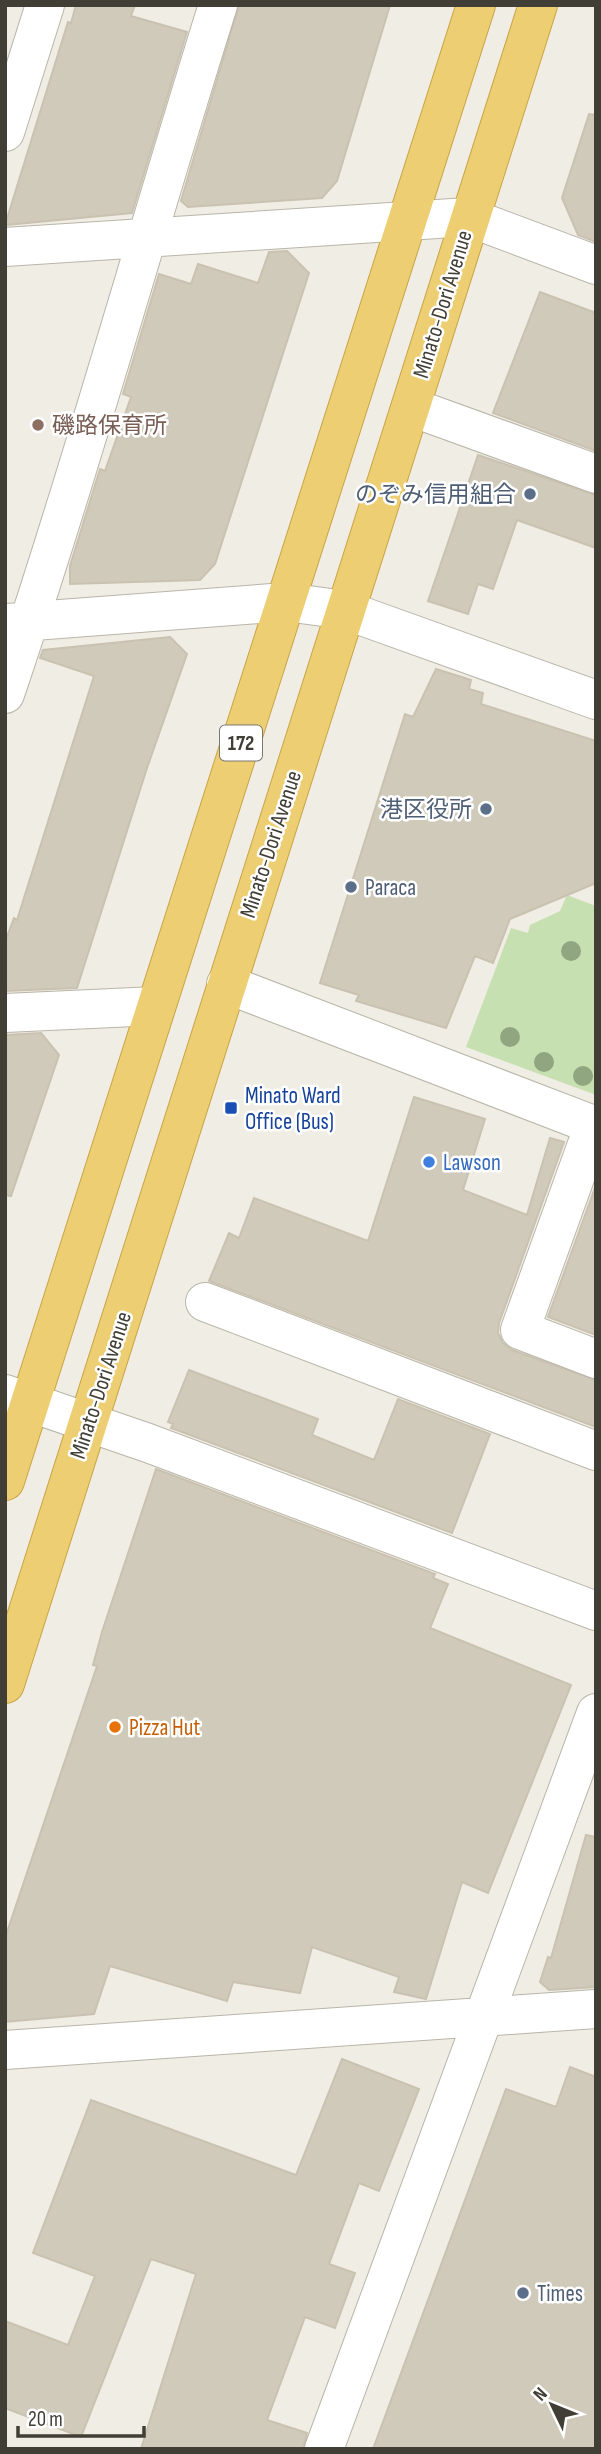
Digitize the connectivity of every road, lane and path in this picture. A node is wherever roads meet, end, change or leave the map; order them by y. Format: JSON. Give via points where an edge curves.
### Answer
{"nodes":[{"id":1,"x":45,"y":5,"type":"edge"},
{"id":2,"x":218,"y":5,"type":"edge"},
{"id":3,"x":476,"y":5,"type":"edge"},
{"id":4,"x":538,"y":5,"type":"edge"},
{"id":5,"x":15,"y":71,"type":"edge"},
{"id":6,"x":5,"y":131,"type":"edge"},
{"id":7,"x":468,"y":217,"type":"junction"},
{"id":8,"x":407,"y":221,"type":"junction"},
{"id":9,"x":145,"y":237,"type":"junction"},
{"id":10,"x":5,"y":247,"type":"edge"},
{"id":11,"x":596,"y":265,"type":"edge"},
{"id":12,"x":411,"y":407,"type":"junction"},
{"id":13,"x":596,"y":474,"type":"edge"},
{"id":14,"x":286,"y":602,"type":"junction"},
{"id":15,"x":345,"y":610,"type":"junction"},
{"id":16,"x":18,"y":622,"type":"edge"},
{"id":17,"x":5,"y":694,"type":"edge"},
{"id":18,"x":596,"y":700,"type":"edge"},
{"id":19,"x":226,"y":984,"type":"junction"},
{"id":20,"x":156,"y":1006,"type":"junction"},
{"id":21,"x":5,"y":1013,"type":"edge"},
{"id":22,"x":595,"y":1126,"type":"edge"},
{"id":23,"x":205,"y":1302,"type":"dead end"},
{"id":24,"x":596,"y":1359,"type":"edge"},
{"id":25,"x":18,"y":1398,"type":"edge"},
{"id":26,"x":88,"y":1423,"type":"junction"},
{"id":27,"x":596,"y":1451,"type":"edge"},
{"id":28,"x":5,"y":1481,"type":"edge"},
{"id":29,"x":596,"y":1611,"type":"edge"},
{"id":30,"x":5,"y":1684,"type":"edge"},
{"id":31,"x":596,"y":1713,"type":"edge"},
{"id":32,"x":596,"y":2009,"type":"edge"},
{"id":33,"x":484,"y":2017,"type":"junction"},
{"id":34,"x":5,"y":2050,"type":"edge"},
{"id":35,"x":324,"y":2449,"type":"edge"}],
"edges":[{"from":1,"to":5,"type":"street"},
{"from":2,"to":9,"type":"street"},
{"from":3,"to":8,"type":"highway","number":"172"},
{"from":4,"to":7,"type":"highway","name":"Minato-Dori Avenue","number":"172"},
{"from":5,"to":6,"type":"street"},
{"from":7,"to":8,"type":"street"},
{"from":7,"to":11,"type":"street"},
{"from":7,"to":12,"type":"highway","name":"Minato-Dori Avenue","number":"172"},
{"from":8,"to":9,"type":"street"},
{"from":8,"to":14,"type":"highway","number":"172"},
{"from":9,"to":10,"type":"street"},
{"from":9,"to":16,"type":"street"},
{"from":12,"to":13,"type":"street"},
{"from":12,"to":15,"type":"highway","name":"Minato-Dori Avenue","number":"172"},
{"from":14,"to":15,"type":"street"},
{"from":14,"to":16,"type":"street"},
{"from":14,"to":20,"type":"highway","number":"172"},
{"from":15,"to":18,"type":"street"},
{"from":15,"to":19,"type":"highway","name":"Minato-Dori Avenue","number":"172"},
{"from":16,"to":17,"type":"street"},
{"from":19,"to":22,"type":"street"},
{"from":19,"to":26,"type":"highway","name":"Minato-Dori Avenue","number":"172"},
{"from":20,"to":21,"type":"street"},
{"from":20,"to":25,"type":"highway","number":"172"},
{"from":22,"to":24,"type":"street","via":[[520,1330]]},
{"from":23,"to":27,"type":"street"},
{"from":25,"to":26,"type":"street"},
{"from":25,"to":28,"type":"highway","number":"172"},
{"from":26,"to":29,"type":"street"},
{"from":26,"to":30,"type":"highway","name":"Minato-Dori Avenue","number":"172"},
{"from":31,"to":33,"type":"street"},
{"from":32,"to":33,"type":"street"},
{"from":33,"to":34,"type":"street"},
{"from":33,"to":35,"type":"street"}]}
